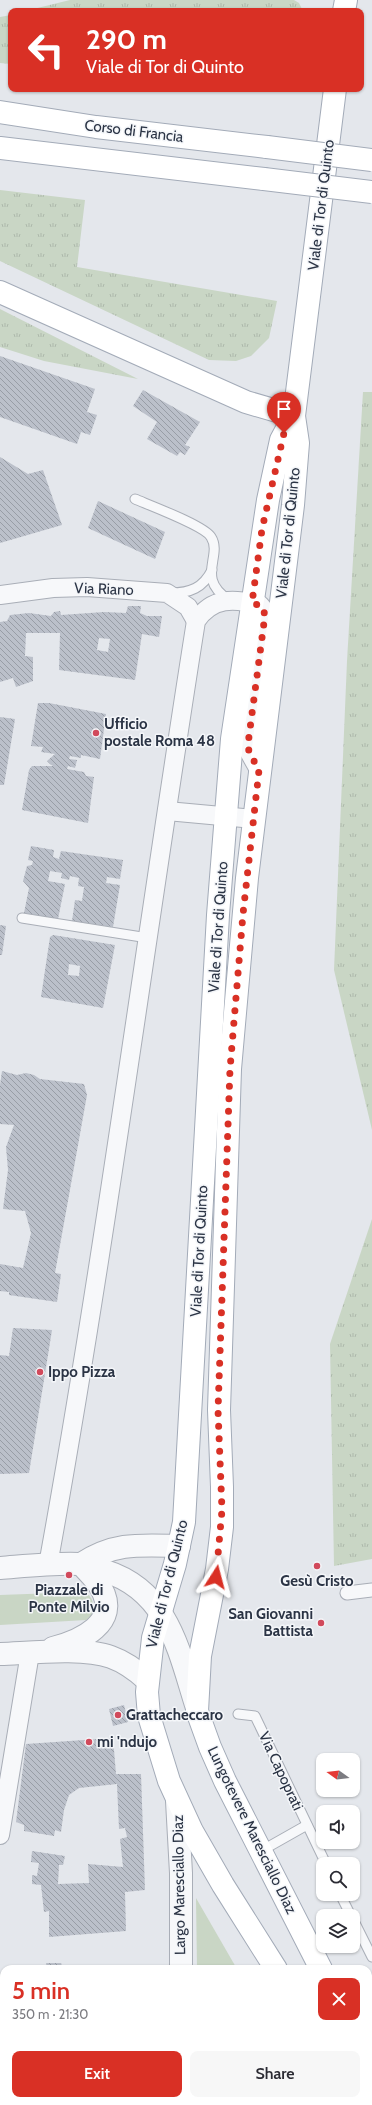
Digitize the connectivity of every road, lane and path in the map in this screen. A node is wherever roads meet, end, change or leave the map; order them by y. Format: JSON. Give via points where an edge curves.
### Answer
{"nodes":[{"id":1,"x":335,"y":92,"type":"edge"},
{"id":2,"x":5,"y":110,"type":"edge"},
{"id":3,"x":0,"y":148,"type":"edge"},
{"id":4,"x":372,"y":160,"type":"edge"},
{"id":5,"x":372,"y":192,"type":"edge"},
{"id":6,"x":0,"y":292,"type":"edge"},
{"id":7,"x":294,"y":416,"type":"junction"},
{"id":8,"x":135,"y":499,"type":"dead end"},
{"id":9,"x":212,"y":570,"type":"junction"},
{"id":10,"x":167,"y":593,"type":"junction"},
{"id":11,"x":0,"y":595,"type":"edge"},
{"id":12,"x":228,"y":600,"type":"junction"},
{"id":13,"x":252,"y":603,"type":"junction"},
{"id":14,"x":196,"y":621,"type":"junction"},
{"id":15,"x":259,"y":770,"type":"junction"},
{"id":16,"x":167,"y":811,"type":"junction"},
{"id":17,"x":225,"y":817,"type":"junction"},
{"id":18,"x":254,"y":819,"type":"junction"},
{"id":19,"x":22,"y":918,"type":"dead end"},
{"id":20,"x":148,"y":938,"type":"junction"},
{"id":21,"x":179,"y":1546,"type":"junction"},
{"id":22,"x":81,"y":1564,"type":"junction"},
{"id":23,"x":48,"y":1565,"type":"junction"},
{"id":24,"x":0,"y":1568,"type":"edge"},
{"id":25,"x":217,"y":1569,"type":"joint"},
{"id":26,"x":372,"y":1590,"type":"edge"},
{"id":27,"x":347,"y":1593,"type":"dead end"},
{"id":28,"x":160,"y":1611,"type":"junction"},
{"id":29,"x":36,"y":1652,"type":"junction"},
{"id":30,"x":0,"y":1654,"type":"edge"},
{"id":31,"x":147,"y":1680,"type":"junction"},
{"id":32,"x":197,"y":1711,"type":"junction"},
{"id":33,"x":238,"y":1714,"type":"dead end"},
{"id":34,"x":177,"y":1801,"type":"junction"},
{"id":35,"x":307,"y":1825,"type":"junction"},
{"id":36,"x":0,"y":1835,"type":"edge"},
{"id":37,"x":261,"y":1851,"type":"junction"},
{"id":38,"x":323,"y":1857,"type":"edge"},
{"id":39,"x":360,"y":1933,"type":"edge"},
{"id":40,"x":372,"y":1957,"type":"edge"},
{"id":41,"x":181,"y":1965,"type":"edge"},
{"id":42,"x":273,"y":1965,"type":"edge"},
{"id":43,"x":319,"y":1965,"type":"edge"}],
"edges":[{"from":1,"to":7,"type":"main road","name":"Viale di Tor di Quinto"},
{"from":2,"to":4,"type":"main road","name":"Corso di Francia","bridge":true,"via":[[96,127]]},
{"from":3,"to":5,"type":"main road","bridge":true},
{"from":6,"to":7,"type":"main road","via":[[246,402]]},
{"from":7,"to":13,"type":"main road","name":"Viale di Tor di Quinto","via":[[281,440],[262,529]]},
{"from":7,"to":15,"type":"main road","name":"Viale di Tor di Quinto","via":[[298,443],[293,505]]},
{"from":8,"to":9,"type":"lane","via":[[199,527],[209,534],[214,544]]},
{"from":9,"to":10,"type":"lane","via":[[208,579],[196,589],[190,592]]},
{"from":9,"to":12,"type":"lane","via":[[217,591]]},
{"from":10,"to":11,"type":"street","name":"Via Riano","via":[[87,587],[53,588]]},
{"from":10,"to":14,"type":"street","name":"Via Riano","via":[[188,607]]},
{"from":12,"to":13,"type":"street","name":"Viale di Tor di Quinto"},
{"from":12,"to":14,"type":"street","name":"Viale di Tor di Quinto","via":[[207,608]]},
{"from":13,"to":15,"type":"street","name":"Viale di Tor di Quinto","via":[[262,606],[265,615],[248,744],[249,752]]},
{"from":13,"to":17,"type":"main road","name":"Viale di Tor di Quinto","via":[[232,739]]},
{"from":14,"to":16,"type":"street"},
{"from":15,"to":18,"type":"main road","name":"Viale di Tor di Quinto"},
{"from":16,"to":17,"type":"street"},
{"from":16,"to":20,"type":"street"},
{"from":17,"to":18,"type":"street"},
{"from":17,"to":21,"type":"main road","name":"Viale di Tor di Quinto","via":[[185,1506]]},
{"from":18,"to":25,"type":"main road","name":"Viale di Tor di Quinto","via":[[230,1069],[218,1410],[222,1510]]},
{"from":19,"to":20,"type":"lane"},
{"from":20,"to":23,"type":"street","via":[[64,1478]]},
{"from":21,"to":22,"type":"street","via":[[121,1547],[101,1552]]},
{"from":21,"to":28,"type":"main road","name":"Viale di Tor di Quinto"},
{"from":22,"to":23,"type":"street"},
{"from":22,"to":28,"type":"street","via":[[127,1579],[147,1595]]},
{"from":22,"to":29,"type":"street","via":[[104,1593],[106,1605],[103,1619],[94,1630],[71,1644]]},
{"from":23,"to":24,"type":"street"},
{"from":25,"to":32,"type":"main road","name":"Lungotevere Maresciallo Diaz","via":[[200,1656]]},
{"from":26,"to":27,"type":"street"},
{"from":28,"to":31,"type":"main road","name":"Viale di Tor di Quinto"},
{"from":28,"to":32,"type":"street","via":[[173,1635]]},
{"from":29,"to":30,"type":"street"},
{"from":29,"to":31,"type":"street","via":[[103,1654],[128,1666]]},
{"from":29,"to":36,"type":"street"},
{"from":31,"to":34,"type":"main road","via":[[151,1728]]},
{"from":32,"to":37,"type":"main road","name":"Lungotevere Maresciallo Diaz","via":[[216,1764]]},
{"from":33,"to":35,"type":"lane","name":"Via Capoprati","via":[[255,1716]]},
{"from":34,"to":41,"type":"street","name":"Largo Maresciallo Diaz","via":[[181,1873]]},
{"from":34,"to":42,"type":"main road","via":[[204,1854]]},
{"from":35,"to":37,"type":"lane"},
{"from":35,"to":38,"type":"lane","name":"Via Capoprati"},
{"from":37,"to":43,"type":"main road","name":"Lungotevere Maresciallo Diaz"},
{"from":39,"to":40,"type":"lane"}]}
